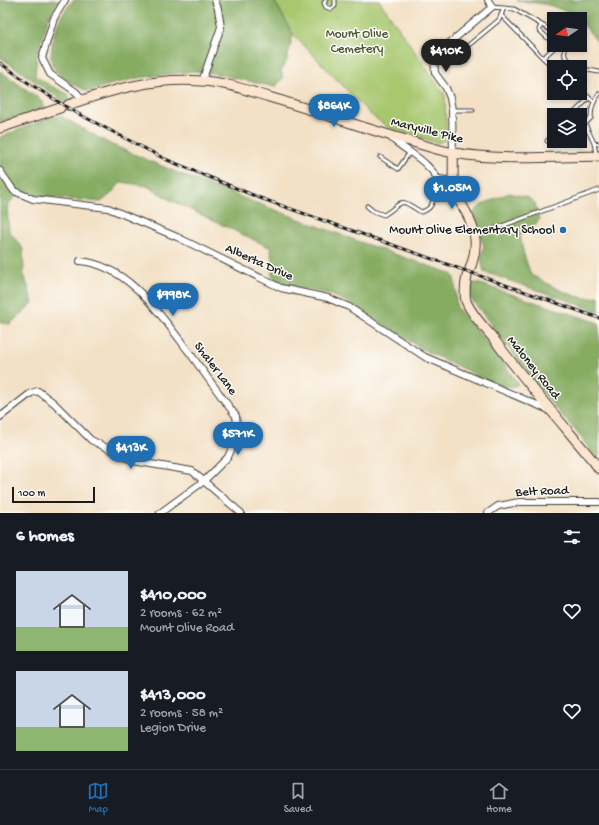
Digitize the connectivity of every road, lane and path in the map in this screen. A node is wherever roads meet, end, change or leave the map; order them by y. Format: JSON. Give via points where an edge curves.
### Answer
{"nodes":[{"id":1,"x":65,"y":0,"type":"edge"},
{"id":2,"x":214,"y":0,"type":"edge"},
{"id":3,"x":326,"y":0,"type":"edge"},
{"id":4,"x":335,"y":0,"type":"edge"},
{"id":5,"x":488,"y":0,"type":"edge"},
{"id":6,"x":492,"y":7,"type":"junction"},
{"id":7,"x":504,"y":8,"type":"junction"},
{"id":8,"x":501,"y":15,"type":"junction"},
{"id":9,"x":541,"y":24,"type":"junction"},
{"id":10,"x":547,"y":28,"type":"edge"},
{"id":11,"x":547,"y":38,"type":"edge"},
{"id":12,"x":444,"y":48,"type":"junction"},
{"id":13,"x":550,"y":52,"type":"edge"},
{"id":14,"x":565,"y":52,"type":"edge"},
{"id":15,"x":543,"y":58,"type":"junction"},
{"id":16,"x":570,"y":60,"type":"edge"},
{"id":17,"x":547,"y":62,"type":"edge"},
{"id":18,"x":587,"y":70,"type":"edge"},
{"id":19,"x":599,"y":72,"type":"edge"},
{"id":20,"x":202,"y":81,"type":"junction"},
{"id":21,"x":599,"y":94,"type":"edge"},
{"id":22,"x":589,"y":98,"type":"joint"},
{"id":23,"x":83,"y":100,"type":"junction"},
{"id":24,"x":593,"y":101,"type":"junction"},
{"id":25,"x":579,"y":108,"type":"edge"},
{"id":26,"x":452,"y":110,"type":"junction"},
{"id":27,"x":473,"y":110,"type":"dead end"},
{"id":28,"x":587,"y":122,"type":"edge"},
{"id":29,"x":0,"y":128,"type":"edge"},
{"id":30,"x":587,"y":128,"type":"edge"},
{"id":31,"x":388,"y":135,"type":"junction"},
{"id":32,"x":594,"y":144,"type":"junction"},
{"id":33,"x":599,"y":144,"type":"edge"},
{"id":34,"x":410,"y":152,"type":"junction"},
{"id":35,"x":453,"y":153,"type":"junction"},
{"id":36,"x":598,"y":156,"type":"edge"},
{"id":37,"x":380,"y":157,"type":"dead end"},
{"id":38,"x":0,"y":171,"type":"edge"},
{"id":39,"x":437,"y":178,"type":"junction"},
{"id":40,"x":454,"y":182,"type":"junction"},
{"id":41,"x":599,"y":190,"type":"edge"},
{"id":42,"x":367,"y":206,"type":"dead end"},
{"id":43,"x":476,"y":236,"type":"junction"},
{"id":44,"x":80,"y":261,"type":"dead end"},
{"id":45,"x":552,"y":412,"type":"junction"},
{"id":46,"x":0,"y":417,"type":"edge"},
{"id":47,"x":599,"y":469,"type":"edge"},
{"id":48,"x":204,"y":481,"type":"junction"},
{"id":49,"x":599,"y":502,"type":"edge"},
{"id":50,"x":160,"y":513,"type":"edge"},
{"id":51,"x":241,"y":513,"type":"edge"},
{"id":52,"x":488,"y":513,"type":"edge"}],
"edges":[{"from":1,"to":23,"type":"street","via":[[54,18],[42,58],[50,74]]},
{"from":2,"to":20,"type":"street","via":[[220,26]]},
{"from":3,"to":4,"type":"lane","via":[[324,4],[331,9],[335,6]]},
{"from":5,"to":6,"type":"street"},
{"from":6,"to":7,"type":"lane"},
{"from":6,"to":12,"type":"street"},
{"from":7,"to":8,"type":"lane"},
{"from":7,"to":9,"type":"lane","via":[[514,9]]},
{"from":8,"to":12,"type":"lane","via":[[499,20],[453,58]]},
{"from":8,"to":15,"type":"lane"},
{"from":9,"to":10,"type":"lane"},
{"from":9,"to":11,"type":"lane","via":[[539,30]]},
{"from":12,"to":26,"type":"street","via":[[434,56],[435,74],[446,88]]},
{"from":13,"to":15,"type":"lane"},
{"from":14,"to":16,"type":"lane"},
{"from":15,"to":17,"type":"lane"},
{"from":18,"to":19,"type":"lane"},
{"from":20,"to":23,"type":"main road","name":"Maryville Pike","via":[[144,83]]},
{"from":20,"to":31,"type":"main road","name":"Maryville Pike","via":[[244,89]]},
{"from":21,"to":24,"type":"lane"},
{"from":22,"to":24,"type":"lane"},
{"from":22,"to":25,"type":"lane"},
{"from":23,"to":29,"type":"main road","name":"Maryville Pike"},
{"from":24,"to":28,"type":"lane","via":[[591,118]]},
{"from":26,"to":27,"type":"lane"},
{"from":26,"to":35,"type":"street"},
{"from":30,"to":32,"type":"lane"},
{"from":31,"to":34,"type":"street"},
{"from":31,"to":35,"type":"main road","name":"Maryville Pike"},
{"from":32,"to":33,"type":"lane"},
{"from":32,"to":36,"type":"lane"},
{"from":34,"to":37,"type":"lane","via":[[398,169]]},
{"from":34,"to":39,"type":"street","via":[[431,168]]},
{"from":35,"to":36,"type":"main road","name":"Maryville Pike","via":[[496,157]]},
{"from":35,"to":40,"type":"main road","name":"Maloney Road"},
{"from":38,"to":45,"type":"street","name":"Alberta Drive","via":[[14,191],[34,199],[108,208],[177,237],[281,288],[328,298],[349,307],[425,357]]},
{"from":39,"to":40,"type":"street"},
{"from":39,"to":42,"type":"lane","via":[[433,203],[426,211],[422,212],[406,202],[401,202],[384,215]]},
{"from":40,"to":43,"type":"main road","name":"Maloney Road","via":[[457,196]]},
{"from":41,"to":43,"type":"lane"},
{"from":43,"to":45,"type":"main road","name":"Maloney Road","via":[[473,260],[464,288],[467,302],[518,372]]},
{"from":44,"to":48,"type":"street","name":"Shaler Lane","via":[[103,266],[133,285],[156,309],[236,416],[238,434],[228,457]]},
{"from":45,"to":47,"type":"main road","name":"Maloney Road"},
{"from":46,"to":48,"type":"street","via":[[31,393],[40,392],[91,440],[133,461],[192,471]]},
{"from":48,"to":50,"type":"street","name":"Shaler Lane"},
{"from":48,"to":51,"type":"street"},
{"from":49,"to":52,"type":"street","name":"Belt Road","via":[[519,502],[498,506]]}]}
